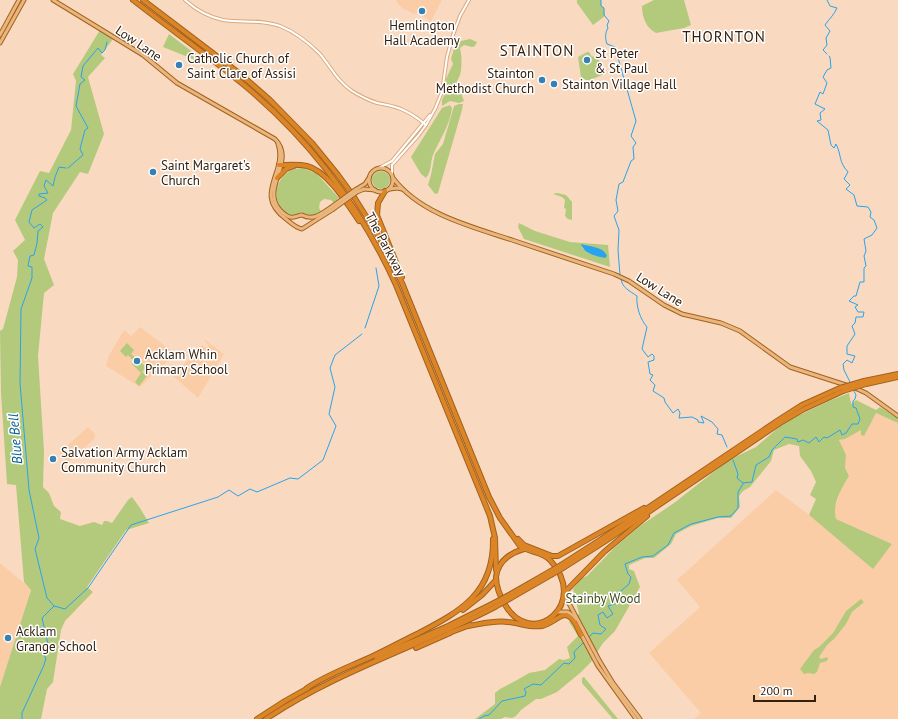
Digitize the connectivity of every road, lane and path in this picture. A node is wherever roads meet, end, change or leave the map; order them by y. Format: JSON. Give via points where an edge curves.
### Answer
{"nodes":[{"id":1,"x":19,"y":0,"type":"edge"},
{"id":2,"x":24,"y":0,"type":"edge"},
{"id":3,"x":53,"y":0,"type":"edge"},
{"id":4,"x":133,"y":0,"type":"edge"},
{"id":5,"x":143,"y":0,"type":"edge"},
{"id":6,"x":146,"y":0,"type":"edge"},
{"id":7,"x":185,"y":0,"type":"edge"},
{"id":8,"x":469,"y":0,"type":"edge"},
{"id":9,"x":166,"y":18,"type":"junction"},
{"id":10,"x":0,"y":35,"type":"edge"},
{"id":11,"x":0,"y":43,"type":"edge"},
{"id":12,"x":425,"y":124,"type":"junction"},
{"id":13,"x":280,"y":165,"type":"junction"},
{"id":14,"x":304,"y":166,"type":"junction"},
{"id":15,"x":379,"y":168,"type":"junction"},
{"id":16,"x":370,"y":176,"type":"junction"},
{"id":17,"x":392,"y":176,"type":"junction"},
{"id":18,"x":277,"y":178,"type":"junction"},
{"id":19,"x":375,"y":190,"type":"junction"},
{"id":20,"x":387,"y":190,"type":"junction"},
{"id":21,"x":404,"y":190,"type":"junction"},
{"id":22,"x":356,"y":191,"type":"junction"},
{"id":23,"x":331,"y":209,"type":"junction"},
{"id":24,"x":295,"y":217,"type":"junction"},
{"id":25,"x":306,"y":217,"type":"junction"},
{"id":26,"x":294,"y":224,"type":"junction"},
{"id":27,"x":307,"y":224,"type":"junction"},
{"id":28,"x":386,"y":262,"type":"junction"},
{"id":29,"x":420,"y":327,"type":"junction"},
{"id":30,"x":898,"y":374,"type":"edge"},
{"id":31,"x":898,"y":377,"type":"edge"},
{"id":32,"x":865,"y":382,"type":"junction"},
{"id":33,"x":841,"y":390,"type":"junction"},
{"id":34,"x":898,"y":416,"type":"edge"},
{"id":35,"x":675,"y":490,"type":"junction"},
{"id":36,"x":481,"y":495,"type":"junction"},
{"id":37,"x":672,"y":496,"type":"junction"},
{"id":38,"x":495,"y":510,"type":"junction"},
{"id":39,"x":531,"y":548,"type":"junction"},
{"id":40,"x":524,"y":549,"type":"junction"},
{"id":41,"x":562,"y":567,"type":"junction"},
{"id":42,"x":496,"y":579,"type":"junction"},
{"id":43,"x":564,"y":593,"type":"junction"},
{"id":44,"x":494,"y":605,"type":"junction"},
{"id":45,"x":557,"y":612,"type":"junction"},
{"id":46,"x":522,"y":621,"type":"junction"},
{"id":47,"x":468,"y":626,"type":"junction"},
{"id":48,"x":427,"y":628,"type":"junction"},
{"id":49,"x":450,"y":633,"type":"junction"},
{"id":50,"x":583,"y":635,"type":"junction"},
{"id":51,"x":418,"y":644,"type":"junction"},
{"id":52,"x":590,"y":648,"type":"junction"},
{"id":53,"x":327,"y":684,"type":"junction"},
{"id":54,"x":307,"y":688,"type":"junction"},
{"id":55,"x":257,"y":719,"type":"edge"},
{"id":56,"x":266,"y":719,"type":"edge"},
{"id":57,"x":636,"y":719,"type":"edge"},
{"id":58,"x":640,"y":719,"type":"edge"}],
"edges":[{"from":1,"to":10,"type":"main road"},
{"from":2,"to":11,"type":"main road"},
{"from":3,"to":13,"type":"main road","name":"Low Lane","via":[[143,55],[177,83],[275,139],[282,150]]},
{"from":4,"to":28,"type":"highway","name":"The Parkway","via":[[244,84],[298,136],[349,200]]},
{"from":5,"to":9,"type":"highway","name":"The Parkway"},
{"from":6,"to":9,"type":"highway"},
{"from":7,"to":12,"type":"street","via":[[201,12],[218,18],[255,20],[290,31],[320,55],[335,75],[352,90],[372,101],[403,110]]},
{"from":8,"to":12,"type":"street","via":[[453,35],[442,92]]},
{"from":9,"to":29,"type":"highway","name":"The Parkway","via":[[258,89],[291,120],[330,164],[378,237],[400,278]]},
{"from":12,"to":15,"type":"street","via":[[392,161]]},
{"from":12,"to":17,"type":"street","via":[[418,136],[394,162]]},
{"from":13,"to":14,"type":"highway"},
{"from":13,"to":18,"type":"main road","name":"Low Lane"},
{"from":13,"to":26,"type":"main road","name":"Low Lane","via":[[272,184],[272,198],[278,212]]},
{"from":14,"to":18,"type":"highway","via":[[286,169]]},
{"from":14,"to":28,"type":"highway","via":[[319,172],[330,183]]},
{"from":15,"to":16,"type":"main road"},
{"from":15,"to":17,"type":"main road","via":[[386,169]]},
{"from":16,"to":19,"type":"main road","via":[[370,184]]},
{"from":16,"to":22,"type":"main road"},
{"from":17,"to":20,"type":"main road","via":[[392,184]]},
{"from":17,"to":21,"type":"main road","name":"Low Lane"},
{"from":18,"to":24,"type":"main road","name":"Low Lane","via":[[274,190],[276,203],[286,215]]},
{"from":19,"to":20,"type":"main road"},
{"from":19,"to":22,"type":"main road"},
{"from":20,"to":21,"type":"main road"},
{"from":20,"to":29,"type":"highway","via":[[378,203],[377,215]]},
{"from":21,"to":34,"type":"main road","name":"Low Lane","bridge":true,"via":[[447,217],[624,278],[677,312],[740,331],[790,367],[857,388]]},
{"from":22,"to":23,"type":"main road","bridge":true},
{"from":23,"to":25,"type":"main road","via":[[318,216]]},
{"from":23,"to":27,"type":"main road"},
{"from":24,"to":25,"type":"main road","via":[[300,214]]},
{"from":24,"to":26,"type":"main road"},
{"from":25,"to":27,"type":"main road"},
{"from":26,"to":27,"type":"main road","via":[[302,229]]},
{"from":28,"to":36,"type":"highway","name":"The Parkway"},
{"from":29,"to":38,"type":"highway","name":"The Parkway"},
{"from":30,"to":32,"type":"highway"},
{"from":31,"to":32,"type":"highway"},
{"from":32,"to":33,"type":"highway","bridge":true},
{"from":33,"to":35,"type":"highway","via":[[802,406],[776,421]]},
{"from":33,"to":37,"type":"highway","via":[[780,423]]},
{"from":35,"to":39,"type":"highway","via":[[558,556]]},
{"from":35,"to":41,"type":"highway"},
{"from":36,"to":42,"type":"highway","name":"The Parkway","via":[[494,530]]},
{"from":36,"to":48,"type":"highway","via":[[493,540],[488,573],[479,591],[464,606]]},
{"from":37,"to":41,"type":"highway"},
{"from":37,"to":43,"type":"highway","via":[[604,552]]},
{"from":38,"to":39,"type":"highway","via":[[522,544]]},
{"from":38,"to":40,"type":"highway","name":"The Parkway"},
{"from":39,"to":40,"type":"highway"},
{"from":40,"to":42,"type":"highway","via":[[507,556],[498,568]]},
{"from":40,"to":43,"type":"highway","via":[[540,554],[552,562],[562,581]]},
{"from":41,"to":44,"type":"highway","bridge":true},
{"from":42,"to":46,"type":"highway","via":[[498,592],[510,612]]},
{"from":42,"to":48,"type":"highway","via":[[491,587],[465,609]]},
{"from":43,"to":45,"type":"highway"},
{"from":43,"to":50,"type":"main road"},
{"from":44,"to":51,"type":"highway"},
{"from":44,"to":54,"type":"highway"},
{"from":45,"to":46,"type":"highway","via":[[544,622]]},
{"from":45,"to":50,"type":"main road","via":[[570,613]]},
{"from":46,"to":47,"type":"highway","via":[[498,619]]},
{"from":47,"to":49,"type":"highway"},
{"from":47,"to":50,"type":"highway","via":[[501,621],[544,625],[566,615],[571,617]]},
{"from":48,"to":54,"type":"highway"},
{"from":49,"to":51,"type":"highway"},
{"from":49,"to":53,"type":"highway"},
{"from":50,"to":52,"type":"main road"},
{"from":51,"to":53,"type":"highway"},
{"from":52,"to":57,"type":"main road","via":[[607,679]]},
{"from":52,"to":58,"type":"main road"},
{"from":53,"to":56,"type":"highway"},
{"from":54,"to":55,"type":"highway"}]}
